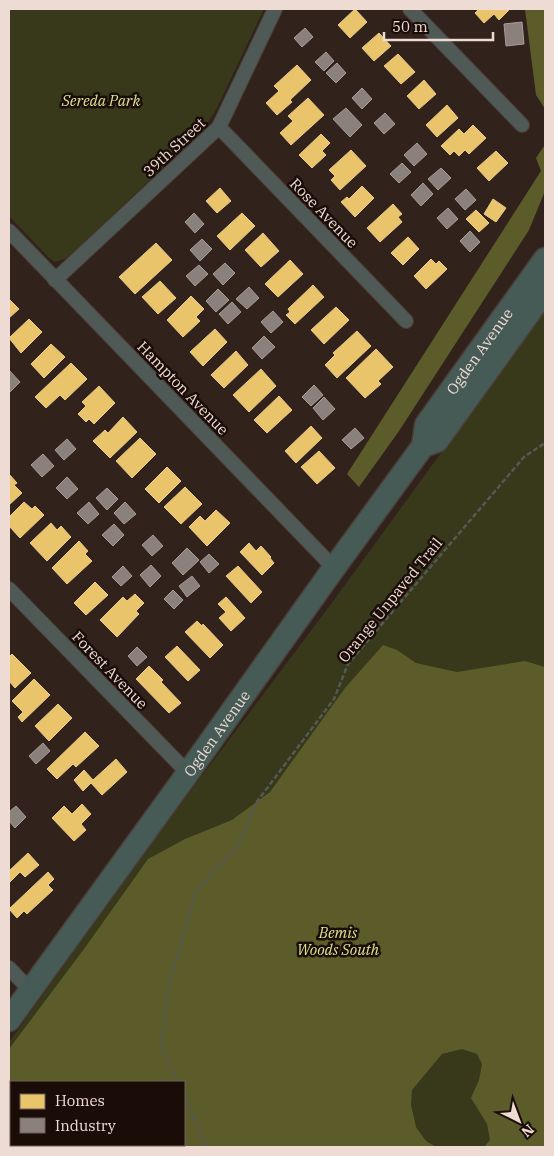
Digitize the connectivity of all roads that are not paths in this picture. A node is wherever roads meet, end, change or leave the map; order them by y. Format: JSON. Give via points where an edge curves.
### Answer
{"nodes":[{"id":1,"x":275,"y":9,"type":"edge"},
{"id":2,"x":410,"y":9,"type":"edge"},
{"id":3,"x":522,"y":125,"type":"dead end"},
{"id":4,"x":219,"y":127,"type":"junction"},
{"id":5,"x":9,"y":231,"type":"edge"},
{"id":6,"x":545,"y":259,"type":"edge"},
{"id":7,"x":55,"y":280,"type":"junction"},
{"id":8,"x":545,"y":291,"type":"edge"},
{"id":9,"x":406,"y":321,"type":"dead end"},
{"id":10,"x":423,"y":446,"type":"junction"},
{"id":11,"x":334,"y":568,"type":"junction"},
{"id":12,"x":9,"y":589,"type":"edge"},
{"id":13,"x":188,"y":773,"type":"junction"},
{"id":14,"x":9,"y":968,"type":"edge"},
{"id":15,"x":30,"y":990,"type":"junction"},
{"id":16,"x":9,"y":1020,"type":"edge"}],
"edges":[{"from":1,"to":4,"type":"street","name":"39th Street"},
{"from":2,"to":3,"type":"street"},
{"from":4,"to":7,"type":"street","name":"39th Street"},
{"from":4,"to":9,"type":"street","name":"Rose Avenue"},
{"from":5,"to":7,"type":"street","name":"Hampton Avenue"},
{"from":6,"to":10,"type":"main road","name":"Ogden Avenue","via":[[426,425]]},
{"from":7,"to":11,"type":"street","name":"Hampton Avenue"},
{"from":8,"to":10,"type":"main road","name":"Ogden Avenue","via":[[437,441]]},
{"from":10,"to":11,"type":"main road","name":"Ogden Avenue"},
{"from":11,"to":13,"type":"main road","name":"Ogden Avenue"},
{"from":12,"to":13,"type":"street","name":"Forest Avenue"},
{"from":13,"to":15,"type":"main road","name":"Ogden Avenue"},
{"from":14,"to":15,"type":"street"},
{"from":15,"to":16,"type":"main road","name":"Ogden Avenue"}]}
